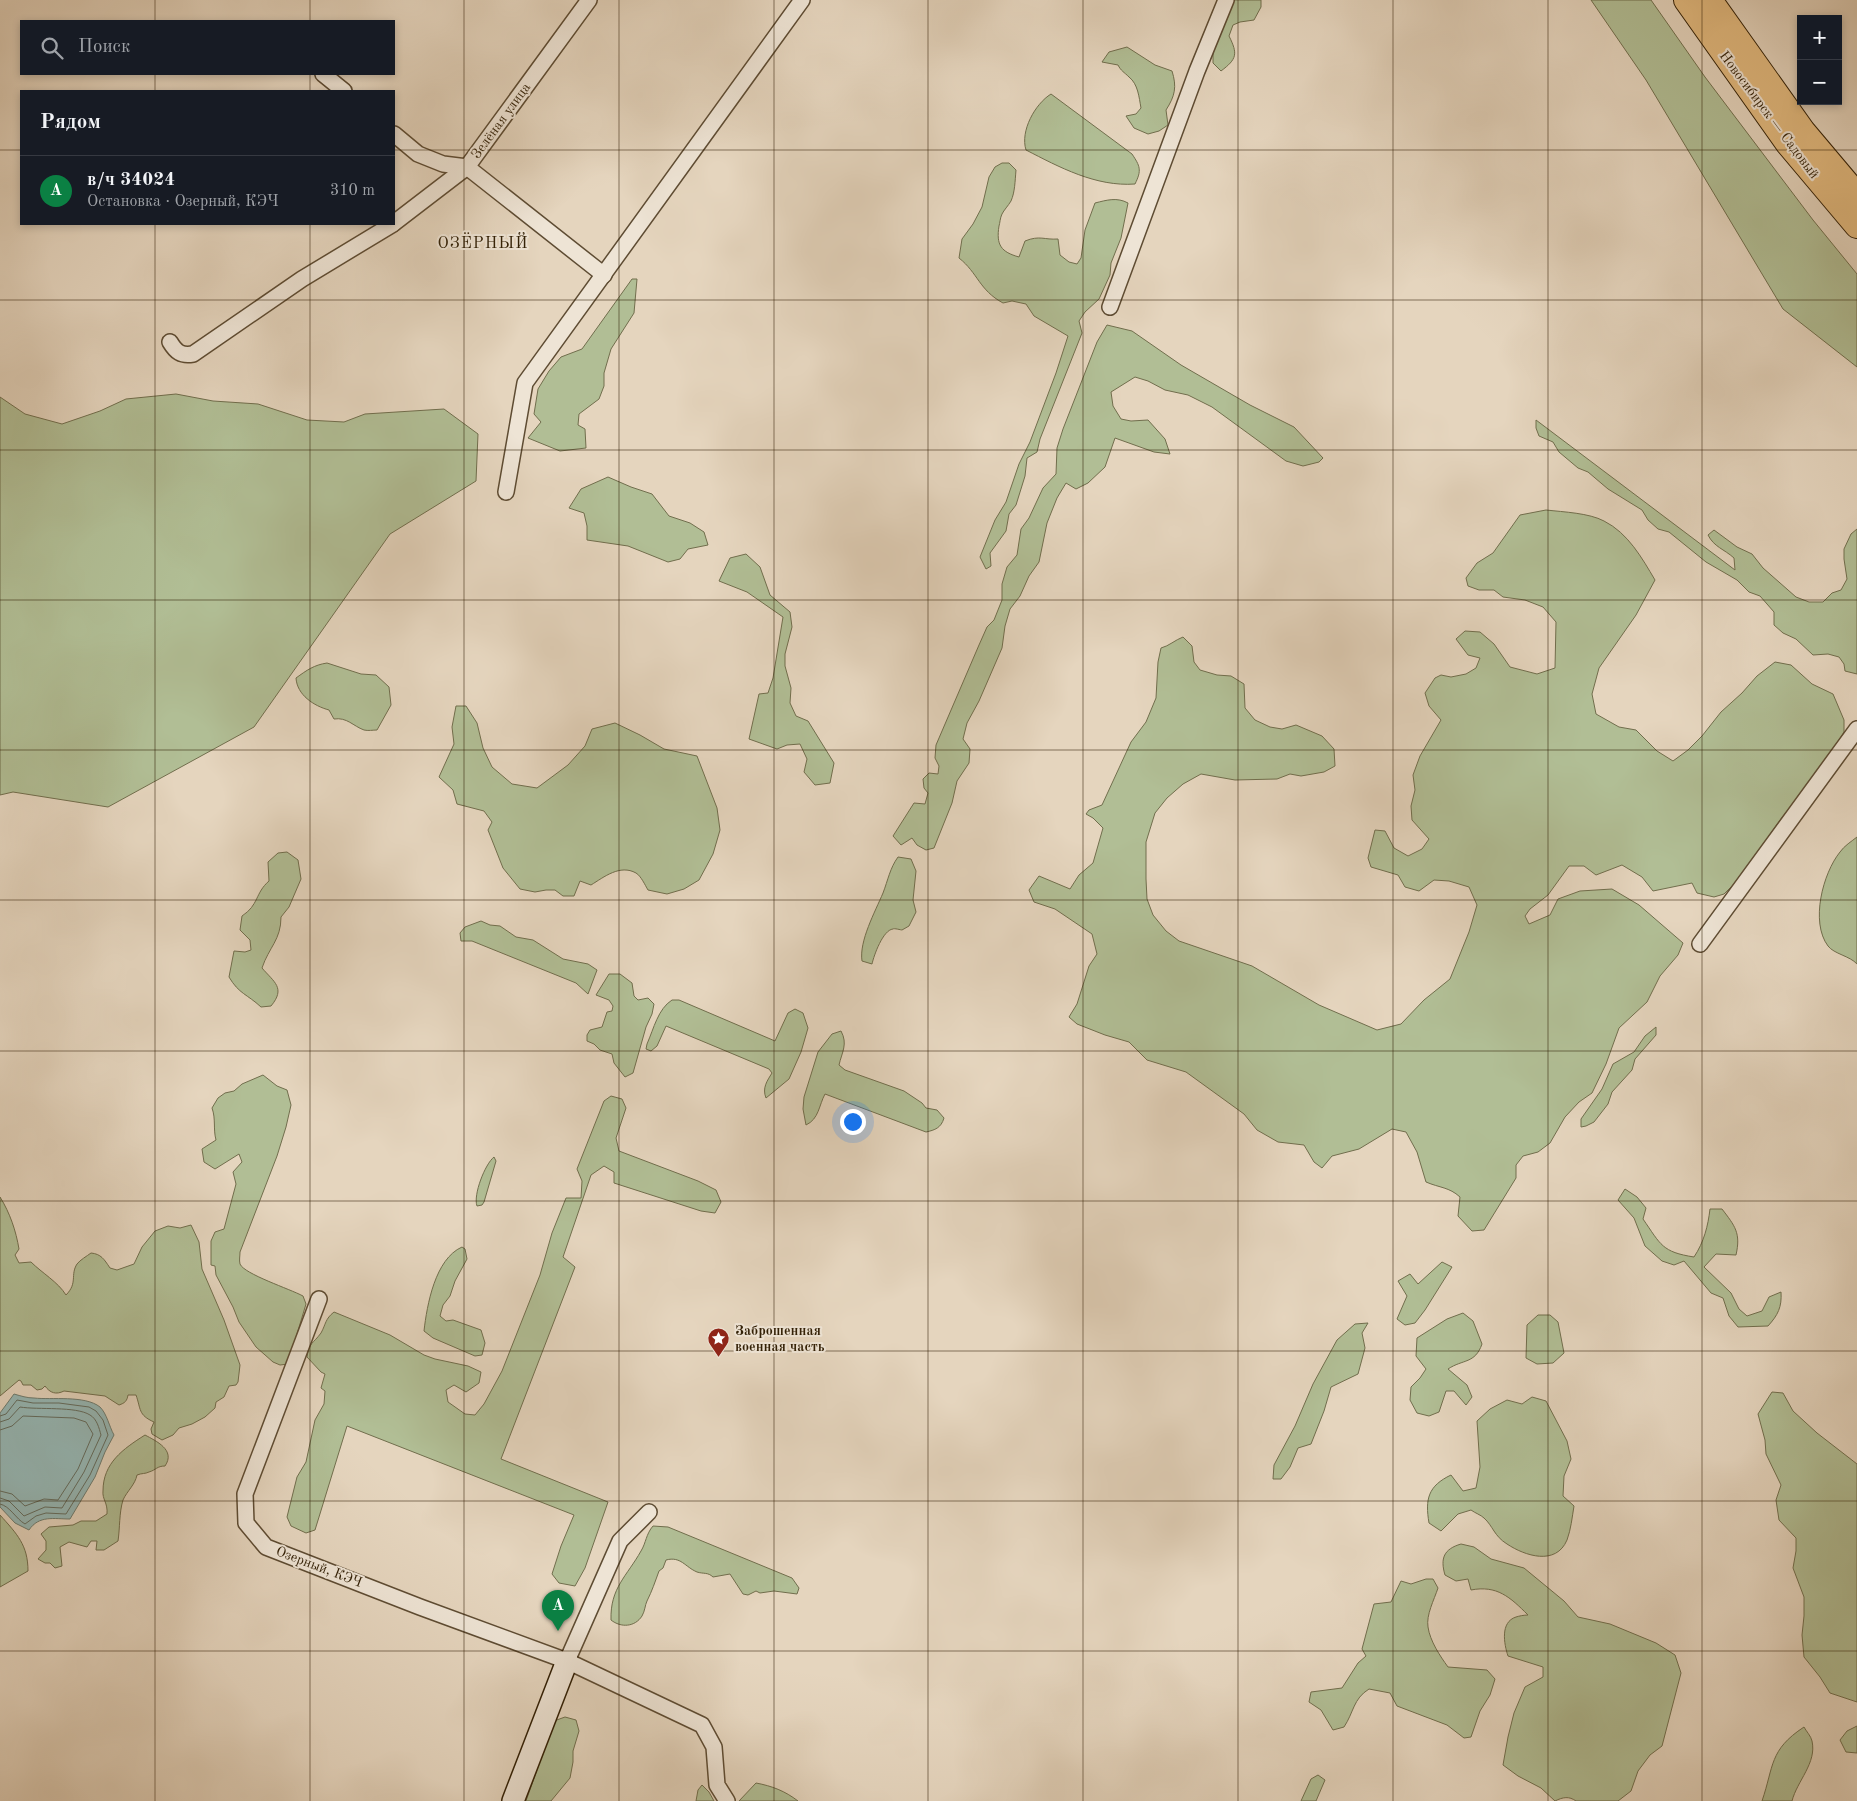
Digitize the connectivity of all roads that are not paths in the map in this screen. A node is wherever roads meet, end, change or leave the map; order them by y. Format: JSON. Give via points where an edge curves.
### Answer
{"nodes":[{"id":1,"x":589,"y":0,"type":"edge"},
{"id":2,"x":802,"y":0,"type":"edge"},
{"id":3,"x":1226,"y":0,"type":"edge"},
{"id":4,"x":1686,"y":0,"type":"edge"},
{"id":5,"x":1710,"y":0,"type":"edge"},
{"id":6,"x":324,"y":75,"type":"edge"},
{"id":7,"x":343,"y":90,"type":"edge"},
{"id":8,"x":395,"y":135,"type":"edge"},
{"id":9,"x":467,"y":167,"type":"junction"},
{"id":10,"x":1857,"y":195,"type":"edge"},
{"id":11,"x":395,"y":221,"type":"edge"},
{"id":12,"x":390,"y":225,"type":"edge"},
{"id":13,"x":1857,"y":226,"type":"edge"},
{"id":14,"x":604,"y":275,"type":"junction"},
{"id":15,"x":1110,"y":307,"type":"dead end"},
{"id":16,"x":170,"y":342,"type":"dead end"},
{"id":17,"x":506,"y":492,"type":"dead end"},
{"id":18,"x":1857,"y":729,"type":"edge"},
{"id":19,"x":1700,"y":944,"type":"dead end"},
{"id":20,"x":319,"y":1299,"type":"dead end"},
{"id":21,"x":648,"y":1512,"type":"dead end"},
{"id":22,"x":567,"y":1661,"type":"junction"},
{"id":23,"x":513,"y":1801,"type":"edge"},
{"id":24,"x":727,"y":1801,"type":"edge"}],
"edges":[{"from":1,"to":9,"type":"street","name":"Зелёная улица"},
{"from":2,"to":14,"type":"street"},
{"from":3,"to":15,"type":"street"},
{"from":4,"to":13,"type":"main road","name":"Новосибирск — Садовый","via":[[1788,144]]},
{"from":5,"to":10,"type":"main road","name":"Новосибирск — Садовый","via":[[1803,131]]},
{"from":6,"to":7,"type":"street"},
{"from":8,"to":9,"type":"street","via":[[418,154],[443,164]]},
{"from":9,"to":11,"type":"street","name":"Зелёная улица"},
{"from":9,"to":14,"type":"street"},
{"from":12,"to":16,"type":"street","name":"Зелёная улица","via":[[302,279],[193,354],[176,352]]},
{"from":14,"to":17,"type":"street","via":[[525,383]]},
{"from":18,"to":19,"type":"street"},
{"from":20,"to":22,"type":"street","name":"Озерный, КЭЧ","via":[[245,1494],[246,1523],[266,1547]]},
{"from":21,"to":22,"type":"street","via":[[620,1541]]},
{"from":22,"to":23,"type":"street"},
{"from":22,"to":24,"type":"street","name":"Озерный, КЭЧ","via":[[702,1725],[714,1747],[717,1785]]}]}
